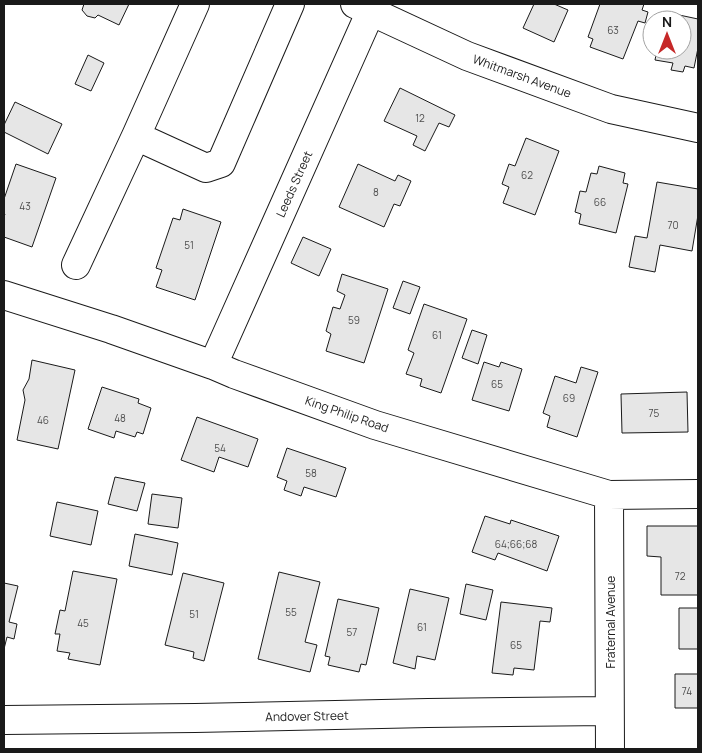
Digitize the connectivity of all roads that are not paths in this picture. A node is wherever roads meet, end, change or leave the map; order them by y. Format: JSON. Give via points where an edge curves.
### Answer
{"nodes":[{"id":1,"x":195,"y":4,"type":"edge"},
{"id":2,"x":290,"y":4,"type":"edge"},
{"id":3,"x":366,"y":6,"type":"edge"},
{"id":4,"x":698,"y":128,"type":"edge"},
{"id":5,"x":136,"y":136,"type":"junction"},
{"id":6,"x":76,"y":265,"type":"dead end"},
{"id":7,"x":4,"y":295,"type":"edge"},
{"id":8,"x":213,"y":365,"type":"junction"},
{"id":9,"x":698,"y":494,"type":"edge"},
{"id":10,"x":609,"y":495,"type":"junction"},
{"id":11,"x":609,"y":711,"type":"junction"},
{"id":12,"x":4,"y":720,"type":"edge"},
{"id":13,"x":610,"y":749,"type":"edge"}],
"edges":[{"from":1,"to":5,"type":"street"},
{"from":2,"to":5,"type":"street","via":[[221,163],[206,168]]},
{"from":3,"to":4,"type":"street","name":"Whitmarsh Avenue","via":[[467,56],[611,109]]},
{"from":3,"to":8,"type":"street","name":"Leeds Street"},
{"from":5,"to":6,"type":"street"},
{"from":7,"to":8,"type":"street","name":"King Philip Road"},
{"from":8,"to":10,"type":"street","name":"King Philip Road","via":[[375,425]]},
{"from":9,"to":10,"type":"street","name":"King Philip Road"},
{"from":10,"to":11,"type":"street","name":"Fraternal Avenue"},
{"from":11,"to":12,"type":"street","name":"Andover Street"},
{"from":11,"to":13,"type":"street","name":"Fraternal Avenue"}]}
